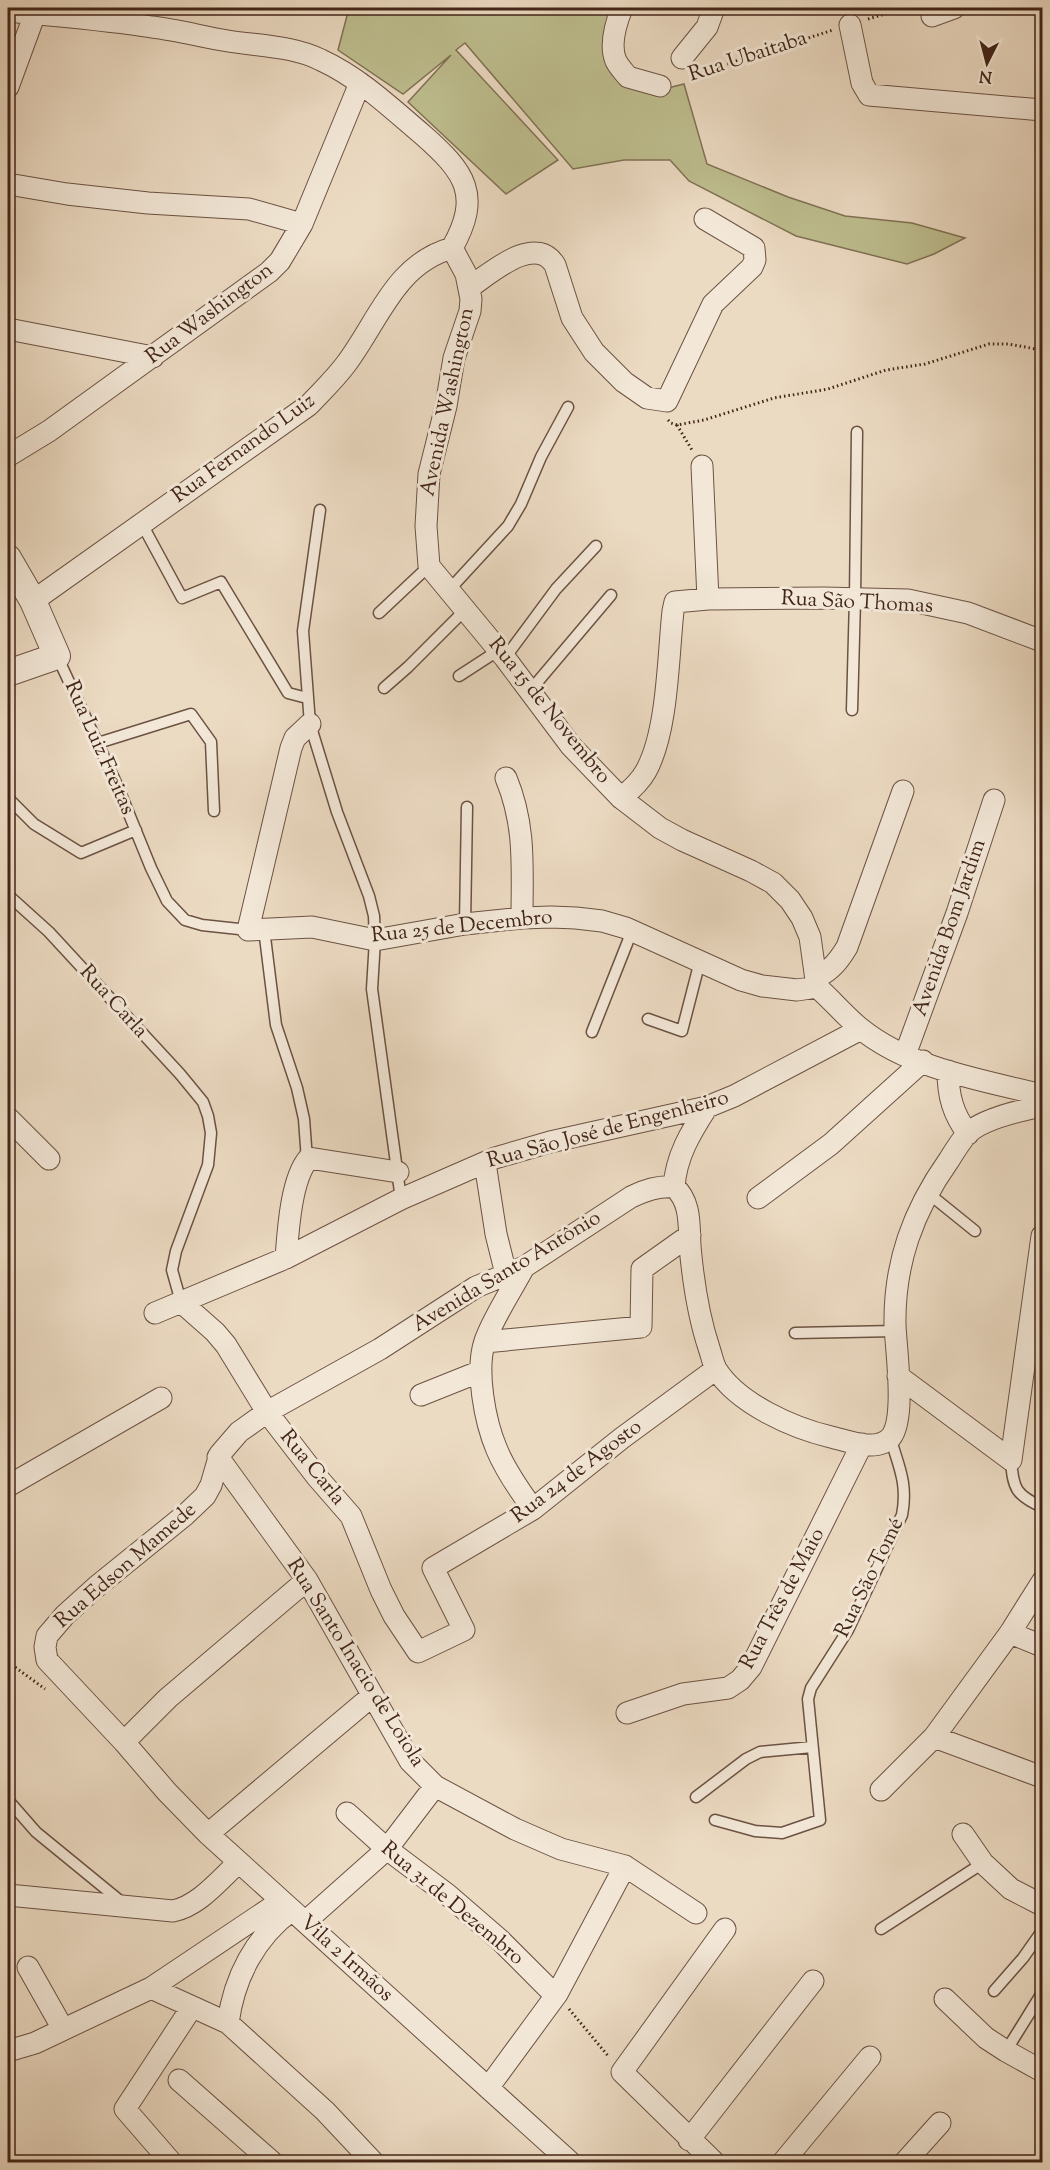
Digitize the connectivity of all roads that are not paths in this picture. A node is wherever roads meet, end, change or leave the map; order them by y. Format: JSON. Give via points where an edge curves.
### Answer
{"nodes":[{"id":1,"x":622,"y":8,"type":"edge"},
{"id":2,"x":714,"y":8,"type":"edge"},
{"id":3,"x":954,"y":8,"type":"edge"},
{"id":4,"x":8,"y":11,"type":"edge"},
{"id":5,"x":36,"y":11,"type":"edge"},
{"id":6,"x":932,"y":16,"type":"dead end"},
{"id":7,"x":850,"y":25,"type":"road end"},
{"id":8,"x":682,"y":58,"type":"dead end"},
{"id":9,"x":360,"y":83,"type":"junction"},
{"id":10,"x":660,"y":86,"type":"road end"},
{"id":11,"x":8,"y":87,"type":"edge"},
{"id":12,"x":1042,"y":111,"type":"edge"},
{"id":13,"x":8,"y":184,"type":"edge"},
{"id":14,"x":705,"y":219,"type":"dead end"},
{"id":15,"x":302,"y":224,"type":"junction"},
{"id":16,"x":452,"y":248,"type":"junction"},
{"id":17,"x":470,"y":287,"type":"junction"},
{"id":18,"x":8,"y":329,"type":"edge"},
{"id":19,"x":153,"y":357,"type":"junction"},
{"id":20,"x":568,"y":407,"type":"dead end"},
{"id":21,"x":857,"y":432,"type":"dead end"},
{"id":22,"x":8,"y":456,"type":"edge"},
{"id":23,"x":702,"y":466,"type":"road end"},
{"id":24,"x":321,"y":510,"type":"dead end"},
{"id":25,"x":142,"y":524,"type":"junction"},
{"id":26,"x":596,"y":546,"type":"dead end"},
{"id":27,"x":8,"y":558,"type":"edge"},
{"id":28,"x":429,"y":566,"type":"junction"},
{"id":29,"x":450,"y":589,"type":"junction"},
{"id":30,"x":611,"y":595,"type":"dead end"},
{"id":31,"x":708,"y":599,"type":"junction"},
{"id":32,"x":855,"y":599,"type":"junction"},
{"id":33,"x":33,"y":602,"type":"junction"},
{"id":34,"x":466,"y":609,"type":"junction"},
{"id":35,"x":378,"y":613,"type":"dead end"},
{"id":36,"x":1042,"y":641,"type":"edge"},
{"id":37,"x":502,"y":654,"type":"junction"},
{"id":38,"x":57,"y":657,"type":"junction"},
{"id":39,"x":8,"y":673,"type":"edge"},
{"id":40,"x":459,"y":676,"type":"dead end"},
{"id":41,"x":384,"y":688,"type":"dead end"},
{"id":42,"x":529,"y":692,"type":"junction"},
{"id":43,"x":307,"y":698,"type":"junction"},
{"id":44,"x":852,"y":710,"type":"dead end"},
{"id":45,"x":310,"y":724,"type":"junction"},
{"id":46,"x":98,"y":743,"type":"junction"},
{"id":47,"x":506,"y":778,"type":"dead end"},
{"id":48,"x":903,"y":791,"type":"dead end"},
{"id":49,"x":8,"y":798,"type":"edge"},
{"id":50,"x":621,"y":798,"type":"junction"},
{"id":51,"x":994,"y":800,"type":"dead end"},
{"id":52,"x":467,"y":807,"type":"dead end"},
{"id":53,"x":213,"y":811,"type":"dead end"},
{"id":54,"x":136,"y":830,"type":"junction"},
{"id":55,"x":8,"y":895,"type":"edge"},
{"id":56,"x":522,"y":918,"type":"junction"},
{"id":57,"x":202,"y":924,"type":"joint"},
{"id":58,"x":465,"y":924,"type":"junction"},
{"id":59,"x":256,"y":930,"type":"junction"},
{"id":60,"x":632,"y":931,"type":"junction"},
{"id":61,"x":375,"y":940,"type":"junction"},
{"id":62,"x":700,"y":961,"type":"junction"},
{"id":63,"x":817,"y":982,"type":"junction"},
{"id":64,"x":648,"y":1019,"type":"dead end"},
{"id":65,"x":861,"y":1029,"type":"junction"},
{"id":66,"x":592,"y":1032,"type":"dead end"},
{"id":67,"x":914,"y":1058,"type":"junction"},
{"id":68,"x":948,"y":1071,"type":"junction"},
{"id":69,"x":1042,"y":1095,"type":"edge"},
{"id":70,"x":1042,"y":1106,"type":"edge"},
{"id":71,"x":707,"y":1107,"type":"junction"},
{"id":72,"x":8,"y":1118,"type":"edge"},
{"id":73,"x":968,"y":1134,"type":"junction"},
{"id":74,"x":49,"y":1159,"type":"dead end"},
{"id":75,"x":307,"y":1160,"type":"junction"},
{"id":76,"x":485,"y":1163,"type":"junction"},
{"id":77,"x":398,"y":1172,"type":"junction"},
{"id":78,"x":674,"y":1187,"type":"junction"},
{"id":79,"x":928,"y":1193,"type":"junction"},
{"id":80,"x":758,"y":1198,"type":"dead end"},
{"id":81,"x":401,"y":1199,"type":"junction"},
{"id":82,"x":975,"y":1231,"type":"dead end"},
{"id":83,"x":690,"y":1235,"type":"junction"},
{"id":84,"x":1042,"y":1236,"type":"edge"},
{"id":85,"x":286,"y":1258,"type":"junction"},
{"id":86,"x":515,"y":1271,"type":"junction"},
{"id":87,"x":181,"y":1302,"type":"junction"},
{"id":88,"x":155,"y":1313,"type":"dead end"},
{"id":89,"x":896,"y":1331,"type":"junction"},
{"id":90,"x":795,"y":1333,"type":"dead end"},
{"id":91,"x":485,"y":1342,"type":"junction"},
{"id":92,"x":716,"y":1369,"type":"junction"},
{"id":93,"x":481,"y":1371,"type":"junction"},
{"id":94,"x":898,"y":1376,"type":"junction"},
{"id":95,"x":421,"y":1395,"type":"dead end"},
{"id":96,"x":161,"y":1398,"type":"dead end"},
{"id":97,"x":267,"y":1412,"type":"junction"},
{"id":98,"x":890,"y":1437,"type":"junction"},
{"id":99,"x":862,"y":1444,"type":"junction"},
{"id":100,"x":218,"y":1457,"type":"junction"},
{"id":101,"x":1011,"y":1460,"type":"junction"},
{"id":102,"x":8,"y":1486,"type":"edge"},
{"id":103,"x":1042,"y":1507,"type":"edge"},
{"id":104,"x":533,"y":1509,"type":"junction"},
{"id":105,"x":433,"y":1568,"type":"joint"},
{"id":106,"x":307,"y":1580,"type":"junction"},
{"id":107,"x":1042,"y":1582,"type":"edge"},
{"id":108,"x":1010,"y":1633,"type":"junction"},
{"id":109,"x":48,"y":1636,"type":"joint"},
{"id":110,"x":1042,"y":1646,"type":"edge"},
{"id":111,"x":372,"y":1696,"type":"junction"},
{"id":112,"x":627,"y":1713,"type":"dead end"},
{"id":113,"x":934,"y":1737,"type":"junction"},
{"id":114,"x":126,"y":1745,"type":"junction"},
{"id":115,"x":812,"y":1747,"type":"junction"},
{"id":116,"x":1042,"y":1777,"type":"edge"},
{"id":117,"x":435,"y":1786,"type":"junction"},
{"id":118,"x":881,"y":1790,"type":"dead end"},
{"id":119,"x":696,"y":1797,"type":"dead end"},
{"id":120,"x":8,"y":1800,"type":"edge"},
{"id":121,"x":347,"y":1813,"type":"dead end"},
{"id":122,"x":715,"y":1820,"type":"dead end"},
{"id":123,"x":208,"y":1834,"type":"junction"},
{"id":124,"x":963,"y":1834,"type":"dead end"},
{"id":125,"x":387,"y":1849,"type":"junction"},
{"id":126,"x":239,"y":1862,"type":"junction"},
{"id":127,"x":983,"y":1863,"type":"junction"},
{"id":128,"x":625,"y":1866,"type":"junction"},
{"id":129,"x":8,"y":1895,"type":"edge"},
{"id":130,"x":1042,"y":1905,"type":"edge"},
{"id":131,"x":129,"y":1908,"type":"junction"},
{"id":132,"x":293,"y":1911,"type":"junction"},
{"id":133,"x":696,"y":1913,"type":"dead end"},
{"id":134,"x":725,"y":1929,"type":"dead end"},
{"id":135,"x":881,"y":1929,"type":"dead end"},
{"id":136,"x":1042,"y":1931,"type":"edge"},
{"id":137,"x":28,"y":1966,"type":"dead end"},
{"id":138,"x":813,"y":1981,"type":"dead end"},
{"id":139,"x":151,"y":1988,"type":"junction"},
{"id":140,"x":994,"y":1991,"type":"dead end"},
{"id":141,"x":1042,"y":1993,"type":"edge"},
{"id":142,"x":557,"y":1994,"type":"junction"},
{"id":143,"x":945,"y":1999,"type":"dead end"},
{"id":144,"x":192,"y":2007,"type":"junction"},
{"id":145,"x":228,"y":2023,"type":"junction"},
{"id":146,"x":63,"y":2030,"type":"junction"},
{"id":147,"x":8,"y":2051,"type":"edge"},
{"id":148,"x":1006,"y":2051,"type":"junction"},
{"id":149,"x":870,"y":2057,"type":"dead end"},
{"id":150,"x":1042,"y":2071,"type":"edge"},
{"id":151,"x":179,"y":2080,"type":"dead end"},
{"id":152,"x":488,"y":2088,"type":"junction"},
{"id":153,"x":940,"y":2123,"type":"dead end"},
{"id":154,"x":697,"y":2154,"type":"edge"},
{"id":155,"x":171,"y":2163,"type":"edge"},
{"id":156,"x":272,"y":2163,"type":"edge"},
{"id":157,"x":374,"y":2163,"type":"edge"},
{"id":158,"x":570,"y":2163,"type":"edge"},
{"id":159,"x":783,"y":2163,"type":"edge"},
{"id":160,"x":905,"y":2163,"type":"edge"}],
"edges":[{"from":1,"to":10,"type":"street","via":[[613,47],[616,61],[628,77]]},
{"from":2,"to":8,"type":"street","via":[[707,27]]},
{"from":3,"to":6,"type":"street"},
{"from":4,"to":5,"type":"street"},
{"from":5,"to":9,"type":"street","via":[[292,49],[321,59]]},
{"from":5,"to":11,"type":"street"},
{"from":7,"to":12,"type":"street","via":[[862,83],[869,95]]},
{"from":9,"to":15,"type":"street","name":"Rua Washington"},
{"from":9,"to":16,"type":"street","via":[[438,148],[458,170],[466,186],[468,205]]},
{"from":13,"to":15,"type":"street","via":[[148,203],[249,209]]},
{"from":14,"to":17,"type":"street","via":[[754,248],[755,260],[712,304],[668,401],[647,398],[594,352],[572,318],[550,258],[529,253],[517,256]]},
{"from":15,"to":19,"type":"street","name":"Rua Washington","via":[[269,272]]},
{"from":16,"to":17,"type":"street","name":"Avenida Washington"},
{"from":16,"to":25,"type":"street","name":"Rua Fernando Luiz","via":[[412,268],[346,364],[309,405]]},
{"from":17,"to":28,"type":"street","name":"Avenida Washington","via":[[470,311],[454,358],[429,474]]},
{"from":18,"to":19,"type":"street"},
{"from":19,"to":22,"type":"street","name":"Rua Washington"},
{"from":20,"to":29,"type":"lane","via":[[508,526]]},
{"from":21,"to":32,"type":"lane"},
{"from":23,"to":31,"type":"street"},
{"from":24,"to":43,"type":"lane","via":[[303,631]]},
{"from":25,"to":33,"type":"street","name":"Rua Fernando Luiz"},
{"from":25,"to":43,"type":"lane","via":[[182,598],[221,582],[288,693]]},
{"from":26,"to":37,"type":"lane"},
{"from":27,"to":33,"type":"street","name":"Rua Luiz Freitas"},
{"from":28,"to":29,"type":"street","name":"Rua 15 de Novembro"},
{"from":28,"to":35,"type":"lane"},
{"from":29,"to":34,"type":"street","name":"Rua 15 de Novembro"},
{"from":30,"to":42,"type":"lane"},
{"from":31,"to":32,"type":"street","name":"Rua São Thomas"},
{"from":31,"to":50,"type":"street","name":"Rua São Thomas","via":[[675,602],[658,739],[646,771]]},
{"from":32,"to":36,"type":"street","name":"Rua São Thomas","via":[[908,600],[940,606]]},
{"from":32,"to":44,"type":"lane"},
{"from":33,"to":38,"type":"street","name":"Rua Luiz Freitas"},
{"from":34,"to":37,"type":"street","name":"Rua 15 de Novembro"},
{"from":34,"to":41,"type":"lane"},
{"from":37,"to":40,"type":"lane"},
{"from":37,"to":42,"type":"street","name":"Rua 15 de Novembro"},
{"from":38,"to":39,"type":"street"},
{"from":38,"to":46,"type":"lane","name":"Rua Luiz Freitas"},
{"from":42,"to":50,"type":"street","name":"Rua 15 de Novembro","via":[[571,746]]},
{"from":43,"to":45,"type":"lane"},
{"from":45,"to":59,"type":"street","via":[[295,738],[291,748]]},
{"from":45,"to":61,"type":"lane","via":[[369,896]]},
{"from":46,"to":53,"type":"lane","via":[[191,714],[211,742]]},
{"from":46,"to":54,"type":"lane","name":"Rua Luiz Freitas"},
{"from":47,"to":56,"type":"street","via":[[520,824]]},
{"from":48,"to":63,"type":"street","via":[[847,947],[839,961]]},
{"from":49,"to":54,"type":"lane","via":[[34,824],[81,853]]},
{"from":50,"to":63,"type":"street","name":"Rua 15 de Novembro","via":[[660,828],[773,883],[802,918],[815,956]]},
{"from":51,"to":67,"type":"street","name":"Avenida Bom Jardim"},
{"from":52,"to":58,"type":"lane"},
{"from":54,"to":57,"type":"lane","name":"Rua Luiz Freitas","via":[[167,900],[185,920]]},
{"from":55,"to":87,"type":"lane","name":"Rua Carla","via":[[49,932],[180,1074],[208,1116],[208,1166],[172,1270]]},
{"from":56,"to":58,"type":"street","name":"Rua 25 de Decembro"},
{"from":56,"to":60,"type":"street","name":"Rua 25 de Decembro","via":[[551,916],[602,921]]},
{"from":57,"to":59,"type":"lane","name":"Rua 25 de Decembro"},
{"from":58,"to":61,"type":"street","name":"Rua 25 de Decembro"},
{"from":59,"to":61,"type":"street","name":"Rua 25 de Decembro","via":[[312,927]]},
{"from":59,"to":75,"type":"lane","via":[[276,1025],[304,1119]]},
{"from":60,"to":62,"type":"street","name":"Rua 25 de Decembro"},
{"from":60,"to":66,"type":"lane"},
{"from":61,"to":77,"type":"lane","via":[[372,989]]},
{"from":62,"to":63,"type":"street","name":"Rua 25 de Decembro","via":[[762,986],[797,990]]},
{"from":62,"to":64,"type":"lane","via":[[682,1031]]},
{"from":63,"to":65,"type":"street"},
{"from":65,"to":67,"type":"street"},
{"from":65,"to":71,"type":"street","name":"Rua São José de Engenheiro"},
{"from":67,"to":68,"type":"street"},
{"from":67,"to":80,"type":"street","via":[[831,1144]]},
{"from":68,"to":69,"type":"street"},
{"from":68,"to":73,"type":"street","via":[[951,1104]]},
{"from":70,"to":73,"type":"street","via":[[1004,1116]]},
{"from":71,"to":76,"type":"street","name":"Rua São José de Engenheiro","via":[[550,1142]]},
{"from":71,"to":78,"type":"street","via":[[682,1150]]},
{"from":72,"to":74,"type":"street"},
{"from":73,"to":79,"type":"street"},
{"from":75,"to":77,"type":"street","via":[[315,1157]]},
{"from":75,"to":85,"type":"street","via":[[296,1184]]},
{"from":76,"to":81,"type":"street","name":"Rua São José de Engenheiro"},
{"from":76,"to":86,"type":"street","via":[[496,1234]]},
{"from":77,"to":81,"type":"lane"},
{"from":78,"to":83,"type":"street","via":[[685,1202]]},
{"from":78,"to":86,"type":"street","name":"Avenida Santo Antônio","via":[[660,1186],[631,1197]]},
{"from":79,"to":82,"type":"lane"},
{"from":79,"to":89,"type":"street","via":[[904,1245],[897,1280]]},
{"from":81,"to":85,"type":"street","name":"Rua São José de Engenheiro"},
{"from":83,"to":91,"type":"street","via":[[642,1269],[641,1327]]},
{"from":83,"to":92,"type":"street","via":[[700,1318]]},
{"from":84,"to":101,"type":"street"},
{"from":85,"to":87,"type":"street","name":"Rua São José de Engenheiro"},
{"from":86,"to":91,"type":"street"},
{"from":86,"to":97,"type":"street","name":"Avenida Santo Antônio","via":[[476,1287],[380,1349]]},
{"from":87,"to":88,"type":"street","name":"Rua São José de Engenheiro"},
{"from":87,"to":97,"type":"street","name":"Rua Carla","via":[[226,1345]]},
{"from":89,"to":90,"type":"lane"},
{"from":89,"to":94,"type":"street"},
{"from":91,"to":93,"type":"street"},
{"from":92,"to":99,"type":"street","via":[[737,1392],[795,1427]]},
{"from":92,"to":104,"type":"street","name":"Rua 24 de Agosto"},
{"from":93,"to":95,"type":"street"},
{"from":93,"to":104,"type":"street","via":[[487,1419],[496,1449]]},
{"from":94,"to":98,"type":"street","via":[[898,1412]]},
{"from":94,"to":101,"type":"street"},
{"from":96,"to":102,"type":"street"},
{"from":97,"to":100,"type":"street","name":"Rua Edson Mamede","via":[[239,1432]]},
{"from":97,"to":105,"type":"street","name":"Rua Carla","via":[[351,1516],[394,1616],[418,1652],[465,1630]]},
{"from":98,"to":99,"type":"street","via":[[879,1445]]},
{"from":98,"to":115,"type":"lane","name":"Rua São Tomé","via":[[904,1481],[902,1515],[848,1630],[811,1688],[808,1714]]},
{"from":99,"to":112,"type":"street","name":"Rua Três de Maio","via":[[752,1667],[728,1688],[683,1694]]},
{"from":100,"to":106,"type":"street","name":"Rua Santo Inacio de Loiola"},
{"from":100,"to":109,"type":"street","name":"Rua Edson Mamede","via":[[205,1496],[96,1587]]},
{"from":101,"to":103,"type":"lane","via":[[1020,1495]]},
{"from":104,"to":105,"type":"street","name":"Rua 24 de Agosto"},
{"from":106,"to":111,"type":"street","name":"Rua Santo Inacio de Loiola"},
{"from":106,"to":114,"type":"street","via":[[168,1698]]},
{"from":107,"to":108,"type":"street"},
{"from":108,"to":110,"type":"street"},
{"from":108,"to":113,"type":"street"},
{"from":109,"to":114,"type":"street","name":"Vila 2 Irmãos","via":[[46,1660]]},
{"from":111,"to":117,"type":"street","name":"Rua Santo Inacio de Loiola","via":[[410,1761]]},
{"from":111,"to":123,"type":"street"},
{"from":113,"to":116,"type":"street"},
{"from":113,"to":118,"type":"street"},
{"from":114,"to":123,"type":"street","name":"Vila 2 Irmãos"},
{"from":115,"to":119,"type":"lane","via":[[760,1752]]},
{"from":115,"to":122,"type":"lane","name":"Rua São Tomé","via":[[820,1820],[782,1833],[755,1831]]},
{"from":117,"to":125,"type":"street"},
{"from":117,"to":128,"type":"street","name":"Rua Santo Inacio de Loiola","via":[[561,1849]]},
{"from":120,"to":131,"type":"lane","via":[[36,1832]]},
{"from":121,"to":125,"type":"street","name":"Rua 31 de Dezembro"},
{"from":123,"to":126,"type":"street","name":"Vila 2 Irmãos"},
{"from":124,"to":127,"type":"street"},
{"from":125,"to":132,"type":"street"},
{"from":125,"to":142,"type":"street","name":"Rua 31 de Dezembro","via":[[501,1940]]},
{"from":126,"to":131,"type":"street","via":[[183,1909]]},
{"from":126,"to":132,"type":"street","name":"Vila 2 Irmãos"},
{"from":127,"to":130,"type":"street","via":[[1011,1889]]},
{"from":127,"to":135,"type":"lane"},
{"from":128,"to":133,"type":"street","name":"Rua Santo Inacio de Loiola"},
{"from":128,"to":142,"type":"street"},
{"from":129,"to":131,"type":"street"},
{"from":132,"to":139,"type":"street"},
{"from":132,"to":145,"type":"street","via":[[274,1923],[242,1970]]},
{"from":132,"to":152,"type":"street","name":"Vila 2 Irmãos"},
{"from":134,"to":154,"type":"street","via":[[622,2072]]},
{"from":136,"to":140,"type":"lane"},
{"from":137,"to":146,"type":"street"},
{"from":138,"to":154,"type":"street"},
{"from":139,"to":144,"type":"street"},
{"from":139,"to":146,"type":"street"},
{"from":141,"to":148,"type":"lane"},
{"from":142,"to":152,"type":"street"},
{"from":143,"to":148,"type":"street","via":[[986,2038]]},
{"from":144,"to":145,"type":"street"},
{"from":144,"to":155,"type":"street","via":[[125,2109]]},
{"from":145,"to":157,"type":"street","via":[[325,2111]]},
{"from":146,"to":147,"type":"street"},
{"from":148,"to":150,"type":"street"},
{"from":149,"to":159,"type":"street"},
{"from":151,"to":156,"type":"street"},
{"from":152,"to":158,"type":"street","name":"Vila 2 Irmãos"},
{"from":153,"to":160,"type":"street"}]}
